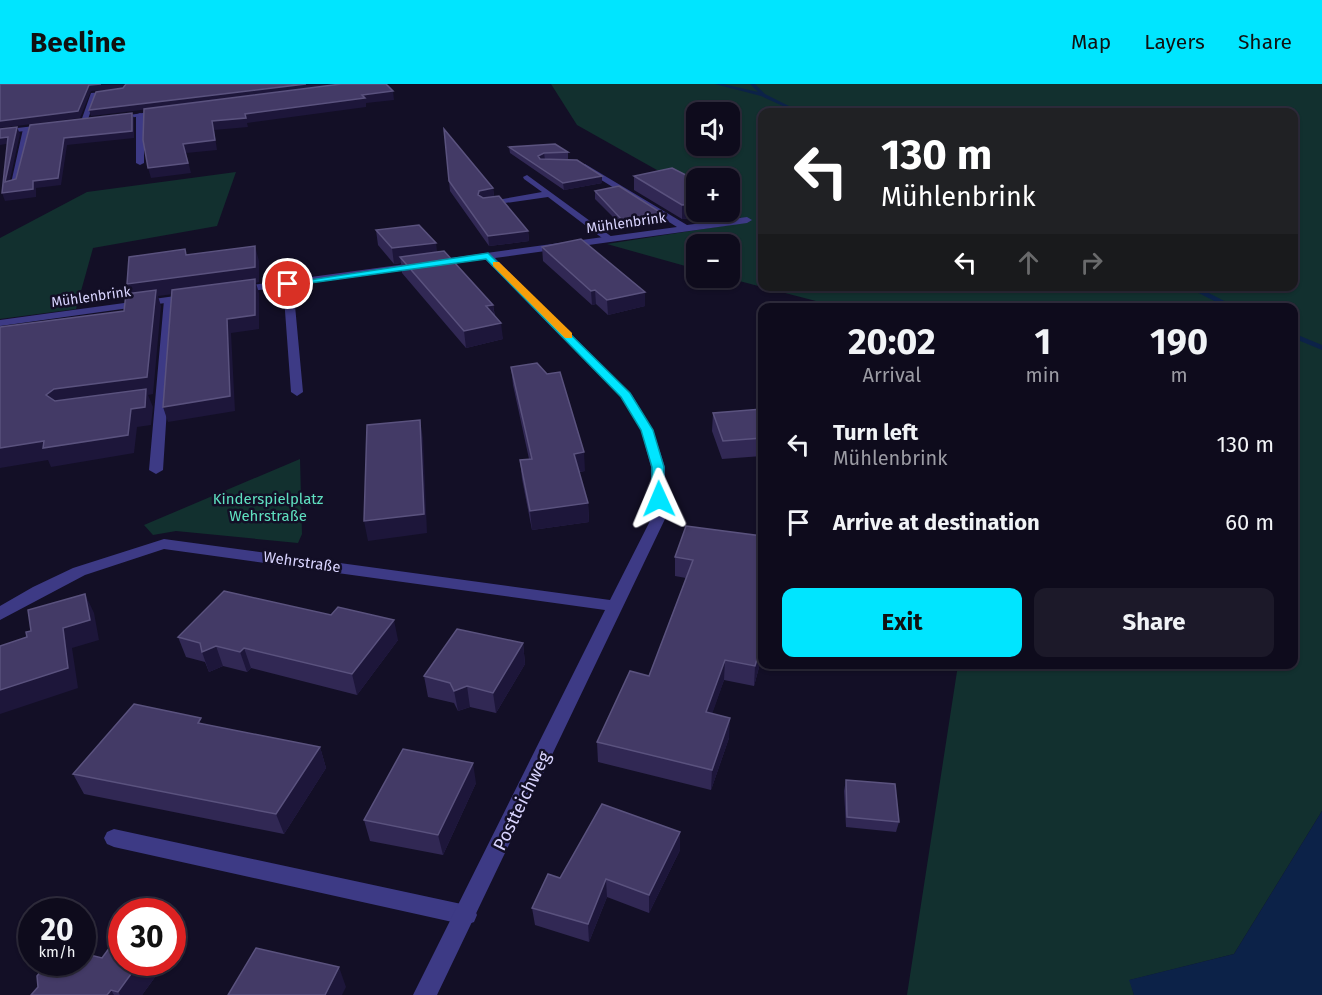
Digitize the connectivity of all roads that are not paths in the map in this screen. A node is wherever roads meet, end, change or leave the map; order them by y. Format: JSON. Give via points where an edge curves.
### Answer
{"nodes":[{"id":1,"x":125,"y":90,"type":"edge"},
{"id":2,"x":175,"y":111,"type":"edge"},
{"id":3,"x":140,"y":115,"type":"junction"},
{"id":4,"x":106,"y":119,"type":"edge"},
{"id":5,"x":94,"y":120,"type":"edge"},
{"id":6,"x":83,"y":122,"type":"junction"},
{"id":7,"x":72,"y":123,"type":"edge"},
{"id":8,"x":61,"y":125,"type":"edge"},
{"id":9,"x":27,"y":129,"type":"junction"},
{"id":10,"x":0,"y":132,"type":"edge"},
{"id":11,"x":140,"y":163,"type":"dead end"},
{"id":12,"x":580,"y":163,"type":"edge"},
{"id":13,"x":527,"y":177,"type":"dead end"},
{"id":14,"x":13,"y":186,"type":"edge"},
{"id":15,"x":549,"y":194,"type":"junction"},
{"id":16,"x":484,"y":203,"type":"edge"},
{"id":17,"x":747,"y":220,"type":"dead end"},
{"id":18,"x":685,"y":228,"type":"junction"},
{"id":19,"x":609,"y":239,"type":"junction"},
{"id":20,"x":488,"y":256,"type":"junction"},
{"id":21,"x":288,"y":284,"type":"junction"},
{"id":22,"x":223,"y":292,"type":"edge"},
{"id":23,"x":201,"y":296,"type":"edge"},
{"id":24,"x":169,"y":300,"type":"junction"},
{"id":25,"x":0,"y":323,"type":"edge"},
{"id":26,"x":297,"y":392,"type":"dead end"},
{"id":27,"x":156,"y":470,"type":"dead end"},
{"id":28,"x":617,"y":606,"type":"junction"},
{"id":29,"x":0,"y":614,"type":"edge"},
{"id":30,"x":114,"y":838,"type":"dead end"},
{"id":31,"x":466,"y":915,"type":"junction"},
{"id":32,"x":425,"y":995,"type":"edge"}],
"edges":[{"from":1,"to":6,"type":"street","via":[[93,94]]},
{"from":2,"to":3,"type":"street"},
{"from":3,"to":4,"type":"street"},
{"from":3,"to":11,"type":"street"},
{"from":5,"to":6,"type":"street"},
{"from":6,"to":7,"type":"street"},
{"from":8,"to":9,"type":"street"},
{"from":9,"to":10,"type":"street"},
{"from":9,"to":14,"type":"street"},
{"from":12,"to":18,"type":"street","name":"Mühlenbrink"},
{"from":13,"to":15,"type":"street"},
{"from":15,"to":16,"type":"street"},
{"from":15,"to":19,"type":"street"},
{"from":17,"to":18,"type":"street","name":"Mühlenbrink"},
{"from":18,"to":19,"type":"street","name":"Mühlenbrink"},
{"from":19,"to":20,"type":"street","name":"Mühlenbrink"},
{"from":20,"to":21,"type":"street","name":"Mühlenbrink"},
{"from":20,"to":28,"type":"street","name":"Postteichweg","via":[[626,395],[647,430],[660,479],[658,519]]},
{"from":21,"to":22,"type":"street","name":"Mühlenbrink"},
{"from":21,"to":26,"type":"street"},
{"from":23,"to":24,"type":"street","name":"Mühlenbrink"},
{"from":24,"to":25,"type":"street","name":"Mühlenbrink"},
{"from":24,"to":27,"type":"street","via":[[155,400]]},
{"from":28,"to":29,"type":"street","name":"Wehrstraße","via":[[164,544],[112,558],[54,581]]},
{"from":28,"to":31,"type":"street","name":"Postteichweg"},
{"from":30,"to":31,"type":"street"},
{"from":31,"to":32,"type":"street","name":"Postteichweg"}]}
